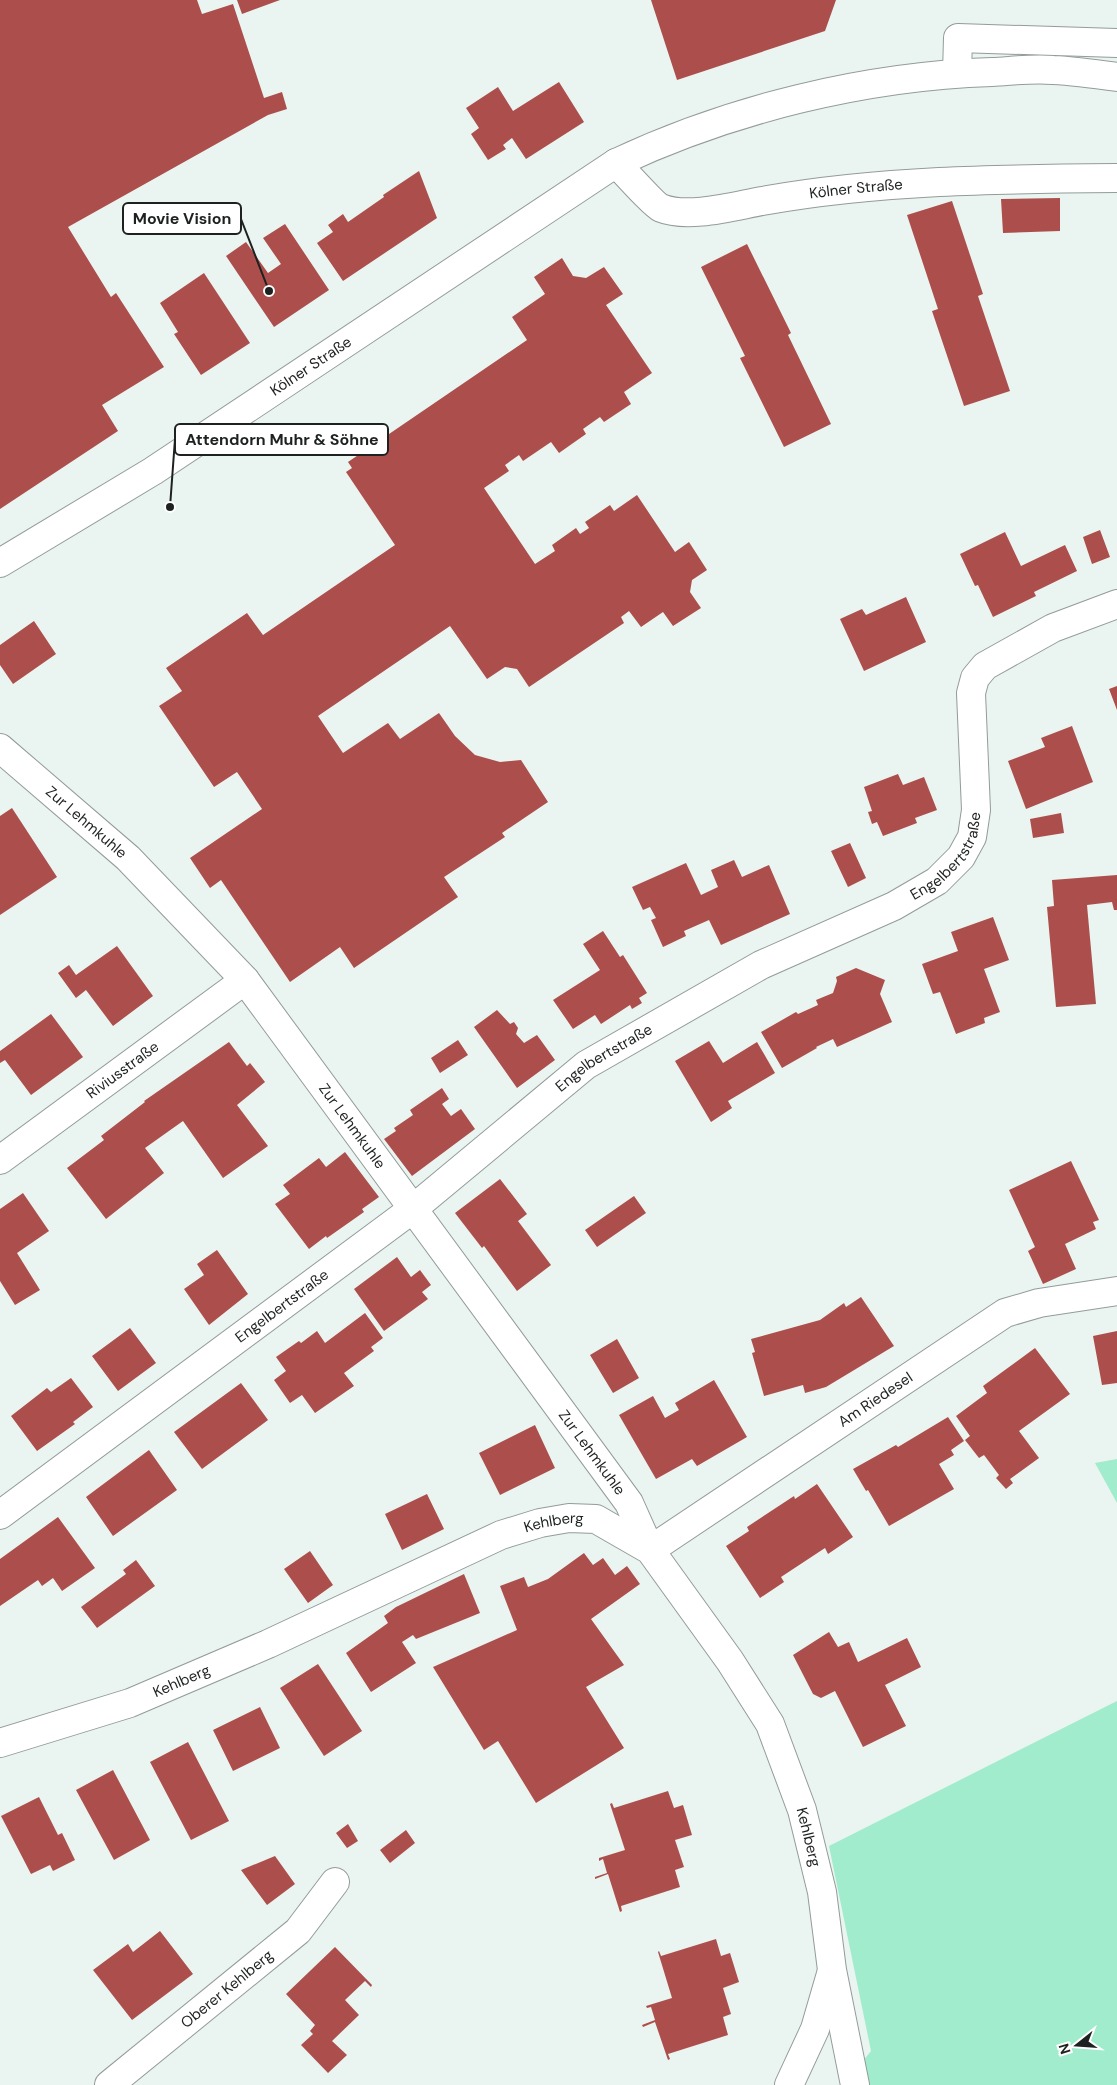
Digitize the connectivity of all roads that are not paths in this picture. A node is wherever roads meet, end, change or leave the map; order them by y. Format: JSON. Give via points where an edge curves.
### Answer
{"nodes":[{"id":1,"x":1117,"y":43,"type":"edge"},
{"id":2,"x":957,"y":73,"type":"junction"},
{"id":3,"x":1117,"y":77,"type":"edge"},
{"id":4,"x":616,"y":162,"type":"junction"},
{"id":5,"x":1117,"y":178,"type":"edge"},
{"id":6,"x":0,"y":563,"type":"edge"},
{"id":7,"x":1117,"y":604,"type":"edge"},
{"id":8,"x":0,"y":748,"type":"edge"},
{"id":9,"x":245,"y":980,"type":"junction"},
{"id":10,"x":0,"y":1160,"type":"edge"},
{"id":11,"x":414,"y":1208,"type":"junction"},
{"id":12,"x":1117,"y":1291,"type":"edge"},
{"id":13,"x":0,"y":1515,"type":"edge"},
{"id":14,"x":650,"y":1550,"type":"junction"},
{"id":15,"x":0,"y":1743,"type":"edge"},
{"id":16,"x":335,"y":1882,"type":"dead end"},
{"id":17,"x":832,"y":1970,"type":"junction"},
{"id":18,"x":109,"y":2085,"type":"edge"},
{"id":19,"x":789,"y":2085,"type":"edge"},
{"id":20,"x":855,"y":2085,"type":"edge"}],
"edges":[{"from":1,"to":2,"type":"street","via":[[958,38]]},
{"from":2,"to":3,"type":"street","name":"Kölner Straße","via":[[1052,70]]},
{"from":2,"to":4,"type":"street","name":"Kölner Straße","via":[[846,88],[776,106],[702,126]]},
{"from":4,"to":5,"type":"street","name":"Kölner Straße","via":[[660,208],[693,213],[783,197],[860,189],[990,179]]},
{"from":4,"to":6,"type":"street","name":"Kölner Straße","via":[[153,471]]},
{"from":7,"to":11,"type":"street","name":"Engelbertstraße","via":[[1053,628],[985,666],[975,678],[971,693],[976,810],[972,837],[961,857],[937,880],[894,906],[761,965],[586,1065]]},
{"from":8,"to":9,"type":"street","name":"Zur Lehmkuhle","via":[[128,858]]},
{"from":9,"to":10,"type":"street","name":"Riviusstraße"},
{"from":9,"to":11,"type":"street","name":"Zur Lehmkuhle"},
{"from":11,"to":13,"type":"street","name":"Engelbertstraße"},
{"from":11,"to":14,"type":"street","name":"Zur Lehmkuhle","via":[[629,1503]]},
{"from":12,"to":14,"type":"street","name":"Am Riedesel","via":[[1039,1303],[1005,1313]]},
{"from":14,"to":15,"type":"street","name":"Kehlberg","via":[[596,1520],[569,1518],[540,1523],[501,1535],[268,1644],[130,1703]]},
{"from":14,"to":17,"type":"street","name":"Kehlberg","via":[[730,1660],[770,1724],[802,1810],[822,1892]]},
{"from":16,"to":18,"type":"street","name":"Oberer Kehlberg","via":[[298,1931]]},
{"from":17,"to":19,"type":"street","via":[[815,2029]]},
{"from":17,"to":20,"type":"street","name":"Kehlberg"}]}
